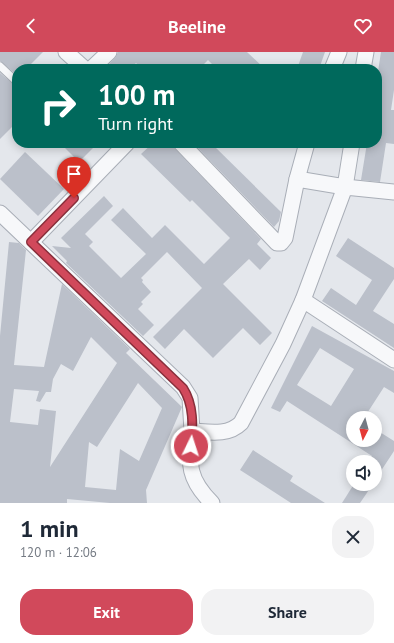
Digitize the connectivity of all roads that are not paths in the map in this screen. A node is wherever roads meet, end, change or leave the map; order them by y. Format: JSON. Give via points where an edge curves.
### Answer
{"nodes":[{"id":1,"x":66,"y":52,"type":"edge"},
{"id":2,"x":109,"y":52,"type":"edge"},
{"id":3,"x":339,"y":52,"type":"edge"},
{"id":4,"x":366,"y":52,"type":"edge"},
{"id":5,"x":79,"y":64,"type":"edge"},
{"id":6,"x":96,"y":64,"type":"edge"},
{"id":7,"x":334,"y":64,"type":"edge"},
{"id":8,"x":364,"y":64,"type":"edge"},
{"id":9,"x":0,"y":66,"type":"edge"},
{"id":10,"x":12,"y":77,"type":"edge"},
{"id":11,"x":122,"y":148,"type":"edge"},
{"id":12,"x":186,"y":148,"type":"edge"},
{"id":13,"x":306,"y":148,"type":"edge"},
{"id":14,"x":351,"y":148,"type":"edge"},
{"id":15,"x":297,"y":179,"type":"junction"},
{"id":16,"x":345,"y":187,"type":"junction"},
{"id":17,"x":394,"y":192,"type":"edge"},
{"id":18,"x":0,"y":213,"type":"edge"},
{"id":19,"x":31,"y":242,"type":"junction"},
{"id":20,"x":302,"y":300,"type":"junction"},
{"id":21,"x":394,"y":360,"type":"edge"},
{"id":22,"x":192,"y":431,"type":"junction"},
{"id":23,"x":212,"y":503,"type":"edge"}],
"edges":[{"from":1,"to":5,"type":"street"},
{"from":2,"to":6,"type":"street"},
{"from":3,"to":7,"type":"street"},
{"from":4,"to":8,"type":"street"},
{"from":9,"to":10,"type":"lane"},
{"from":11,"to":19,"type":"street"},
{"from":12,"to":15,"type":"street","via":[[277,243],[281,243],[284,238]]},
{"from":13,"to":15,"type":"street"},
{"from":14,"to":16,"type":"street"},
{"from":15,"to":16,"type":"street"},
{"from":16,"to":17,"type":"street"},
{"from":16,"to":20,"type":"street"},
{"from":18,"to":19,"type":"street"},
{"from":19,"to":22,"type":"street","via":[[183,388],[190,398]]},
{"from":20,"to":21,"type":"street"},
{"from":20,"to":22,"type":"street","via":[[283,344],[241,423],[233,430],[225,432]]},
{"from":22,"to":23,"type":"street","via":[[189,462],[198,487]]}]}
